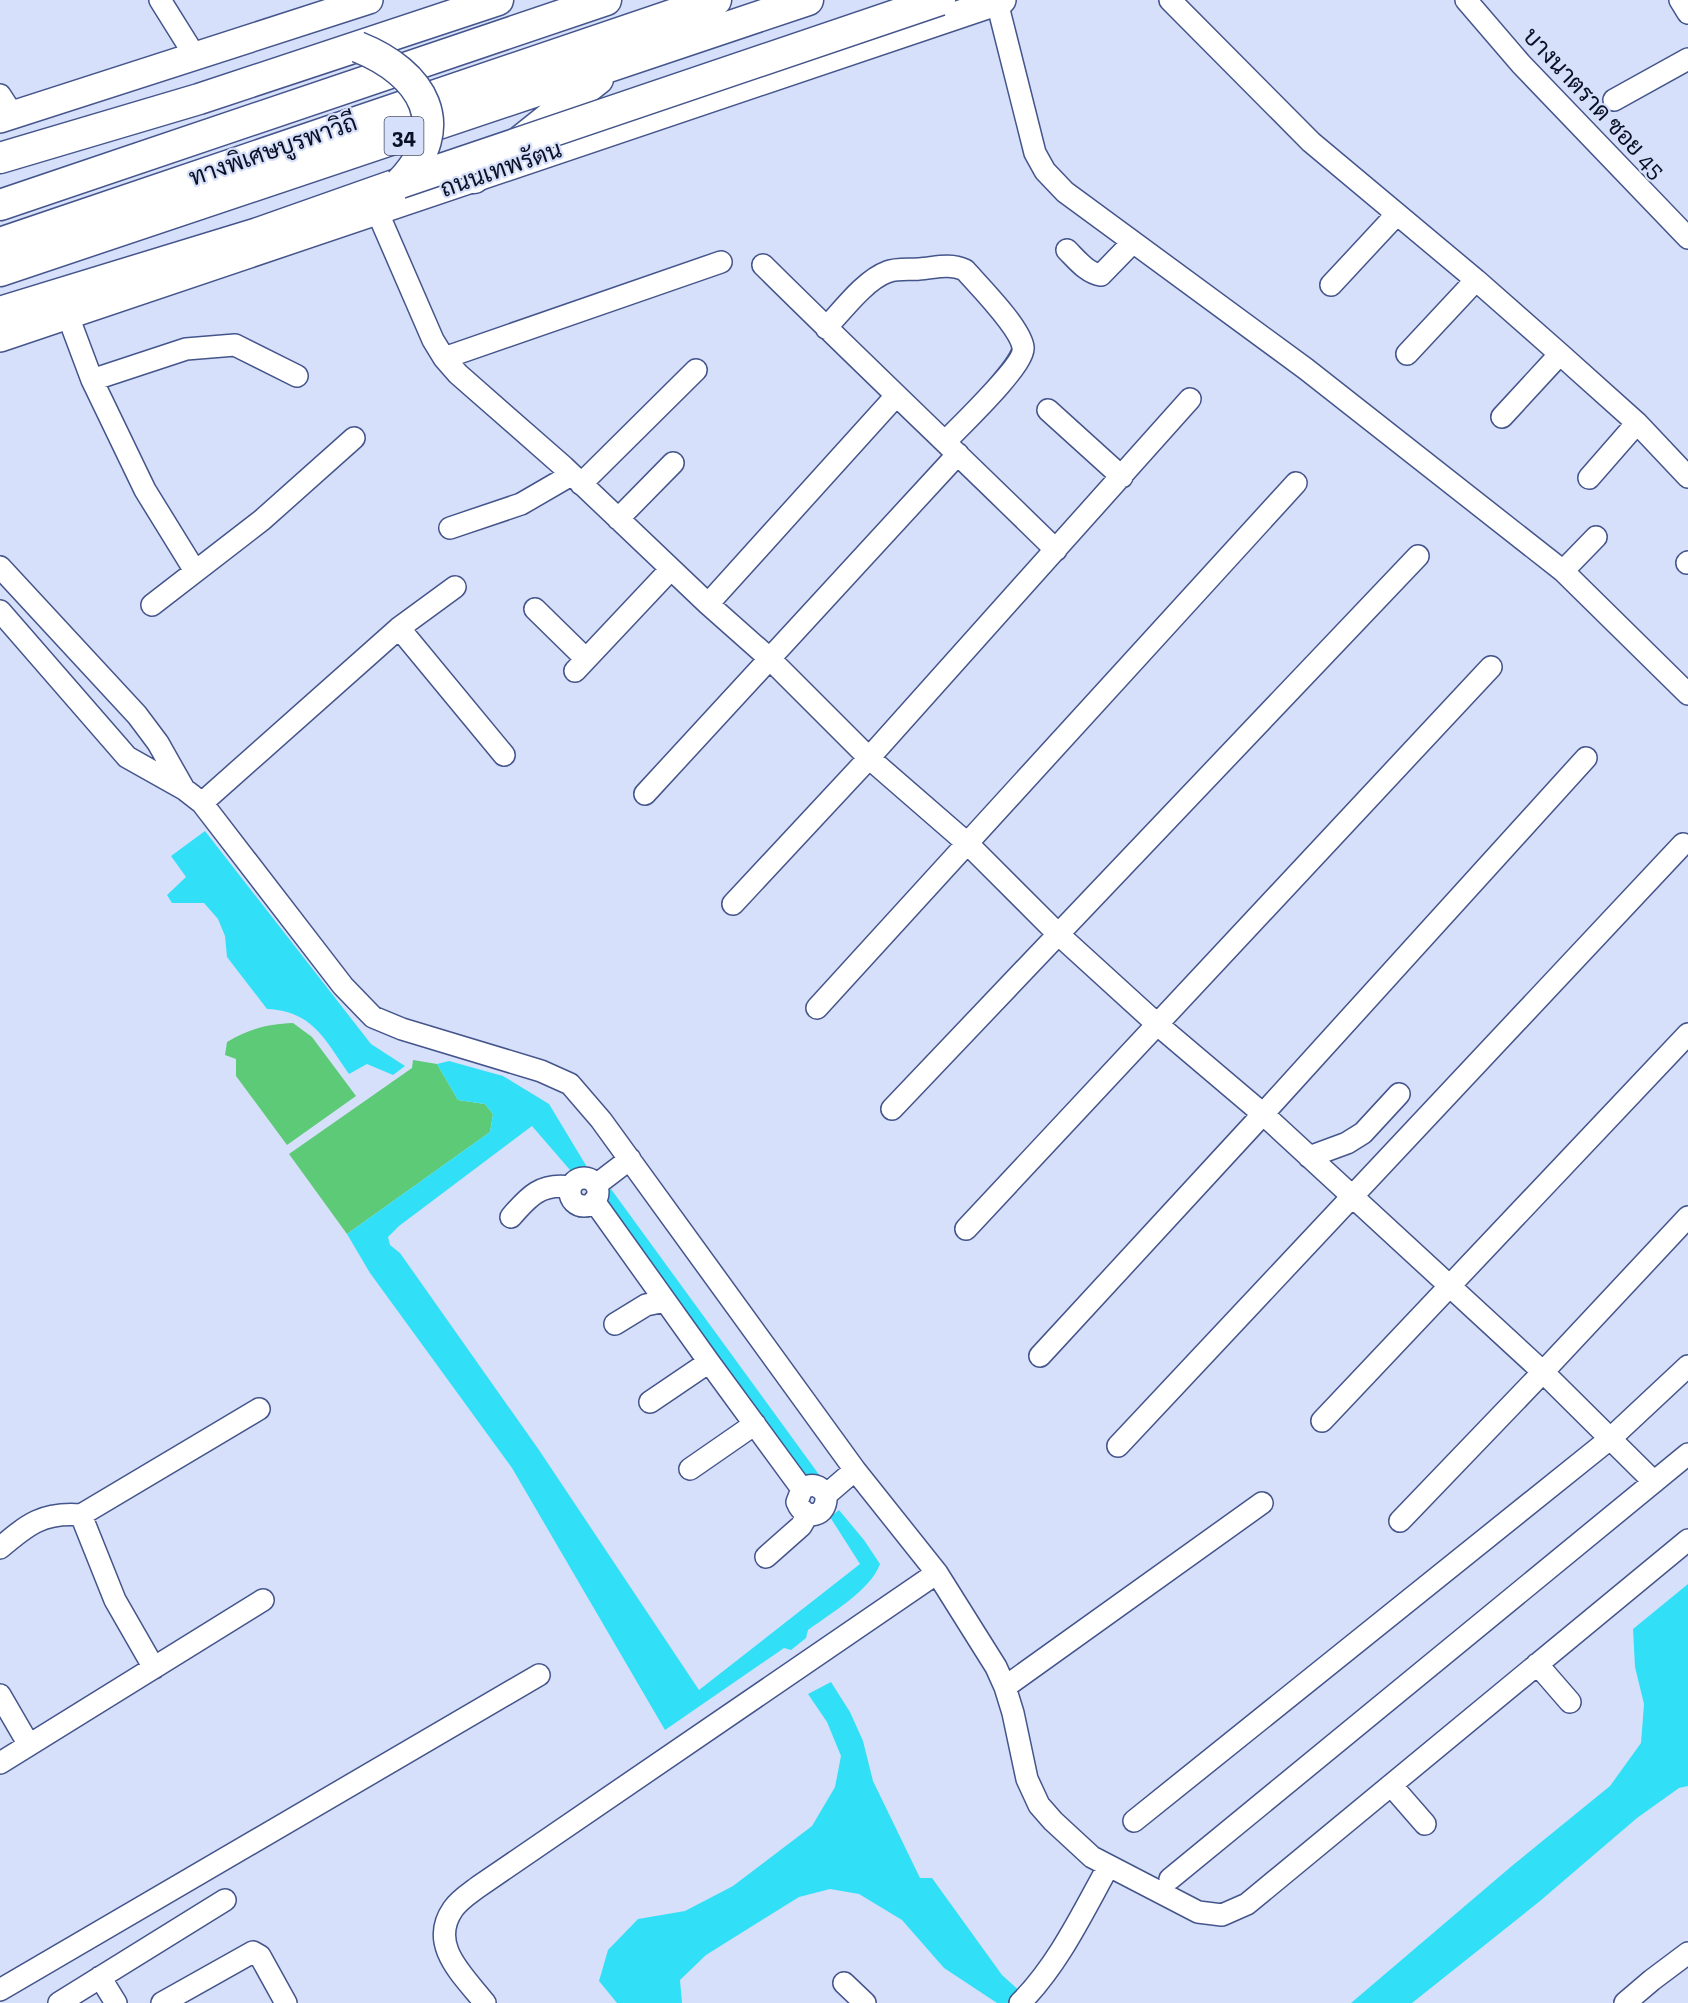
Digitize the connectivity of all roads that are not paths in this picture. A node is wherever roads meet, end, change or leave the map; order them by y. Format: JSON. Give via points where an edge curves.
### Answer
{"nodes":[{"id":1,"x":160,"y":0,"type":"edge"},
{"id":2,"x":369,"y":0,"type":"edge"},
{"id":3,"x":498,"y":0,"type":"edge"},
{"id":4,"x":567,"y":0,"type":"edge"},
{"id":5,"x":606,"y":0,"type":"edge"},
{"id":6,"x":716,"y":0,"type":"edge"},
{"id":7,"x":808,"y":0,"type":"edge"},
{"id":8,"x":940,"y":0,"type":"edge"},
{"id":9,"x":1170,"y":0,"type":"edge"},
{"id":10,"x":1466,"y":0,"type":"edge"},
{"id":11,"x":1680,"y":0,"type":"edge"},
{"id":12,"x":999,"y":1,"type":"edge"},
{"id":13,"x":1688,"y":13,"type":"edge"},
{"id":14,"x":358,"y":46,"type":"junction"},
{"id":15,"x":195,"y":56,"type":"junction"},
{"id":16,"x":1688,"y":59,"type":"edge"},
{"id":17,"x":615,"y":66,"type":"junction"},
{"id":18,"x":1614,"y":100,"type":"dead end"},
{"id":19,"x":4,"y":110,"type":"edge"},
{"id":20,"x":0,"y":158,"type":"edge"},
{"id":21,"x":474,"y":178,"type":"junction"},
{"id":22,"x":400,"y":183,"type":"junction"},
{"id":23,"x":0,"y":191,"type":"edge"},
{"id":24,"x":0,"y":205,"type":"edge"},
{"id":25,"x":377,"y":212,"type":"junction"},
{"id":26,"x":1397,"y":214,"type":"junction"},
{"id":27,"x":1688,"y":238,"type":"edge"},
{"id":28,"x":1133,"y":242,"type":"junction"},
{"id":29,"x":0,"y":243,"type":"edge"},
{"id":30,"x":1066,"y":250,"type":"dead end"},
{"id":31,"x":721,"y":262,"type":"dead end"},
{"id":32,"x":763,"y":265,"type":"dead end"},
{"id":33,"x":0,"y":270,"type":"edge"},
{"id":34,"x":1476,"y":280,"type":"junction"},
{"id":35,"x":1331,"y":285,"type":"dead end"},
{"id":36,"x":0,"y":312,"type":"edge"},
{"id":37,"x":68,"y":316,"type":"junction"},
{"id":38,"x":826,"y":328,"type":"junction"},
{"id":39,"x":0,"y":338,"type":"edge"},
{"id":40,"x":1407,"y":354,"type":"dead end"},
{"id":41,"x":1560,"y":354,"type":"junction"},
{"id":42,"x":444,"y":358,"type":"junction"},
{"id":43,"x":696,"y":370,"type":"dead end"},
{"id":44,"x":297,"y":376,"type":"dead end"},
{"id":45,"x":92,"y":380,"type":"junction"},
{"id":46,"x":895,"y":397,"type":"junction"},
{"id":47,"x":1190,"y":399,"type":"dead end"},
{"id":48,"x":1048,"y":410,"type":"dead end"},
{"id":49,"x":1502,"y":417,"type":"dead end"},
{"id":50,"x":1637,"y":423,"type":"junction"},
{"id":51,"x":354,"y":438,"type":"dead end"},
{"id":52,"x":951,"y":448,"type":"junction"},
{"id":53,"x":673,"y":463,"type":"dead end"},
{"id":54,"x":572,"y":476,"type":"junction"},
{"id":55,"x":1122,"y":477,"type":"junction"},
{"id":56,"x":1688,"y":477,"type":"edge"},
{"id":57,"x":1589,"y":478,"type":"dead end"},
{"id":58,"x":1296,"y":483,"type":"dead end"},
{"id":59,"x":618,"y":519,"type":"junction"},
{"id":60,"x":450,"y":528,"type":"dead end"},
{"id":61,"x":1596,"y":537,"type":"dead end"},
{"id":62,"x":1056,"y":550,"type":"junction"},
{"id":63,"x":1418,"y":556,"type":"dead end"},
{"id":64,"x":0,"y":567,"type":"edge"},
{"id":65,"x":671,"y":569,"type":"junction"},
{"id":66,"x":195,"y":571,"type":"junction"},
{"id":67,"x":1563,"y":571,"type":"junction"},
{"id":68,"x":455,"y":587,"type":"dead end"},
{"id":69,"x":708,"y":604,"type":"junction"},
{"id":70,"x":152,"y":605,"type":"dead end"},
{"id":71,"x":535,"y":609,"type":"dead end"},
{"id":72,"x":0,"y":611,"type":"edge"},
{"id":73,"x":48,"y":619,"type":"junction"},
{"id":74,"x":399,"y":628,"type":"junction"},
{"id":75,"x":25,"y":639,"type":"junction"},
{"id":76,"x":770,"y":659,"type":"junction"},
{"id":77,"x":1491,"y":667,"type":"dead end"},
{"id":78,"x":1688,"y":694,"type":"edge"},
{"id":79,"x":504,"y":755,"type":"dead end"},
{"id":80,"x":869,"y":758,"type":"junction"},
{"id":81,"x":1586,"y":758,"type":"dead end"},
{"id":82,"x":184,"y":789,"type":"junction"},
{"id":83,"x":645,"y":794,"type":"dead end"},
{"id":84,"x":202,"y":803,"type":"junction"},
{"id":85,"x":968,"y":844,"type":"junction"},
{"id":86,"x":1683,"y":844,"type":"dead end"},
{"id":87,"x":733,"y":903,"type":"dead end"},
{"id":88,"x":1057,"y":933,"type":"junction"},
{"id":89,"x":817,"y":1008,"type":"dead end"},
{"id":90,"x":1158,"y":1025,"type":"junction"},
{"id":91,"x":1688,"y":1034,"type":"edge"},
{"id":92,"x":1399,"y":1094,"type":"dead end"},
{"id":93,"x":892,"y":1109,"type":"dead end"},
{"id":94,"x":1263,"y":1114,"type":"junction"},
{"id":95,"x":1310,"y":1157,"type":"junction"},
{"id":96,"x":630,"y":1159,"type":"junction"},
{"id":97,"x":595,"y":1193,"type":"junction"},
{"id":98,"x":1353,"y":1197,"type":"junction"},
{"id":99,"x":1688,"y":1216,"type":"edge"},
{"id":100,"x":511,"y":1217,"type":"dead end"},
{"id":101,"x":966,"y":1229,"type":"dead end"},
{"id":102,"x":1448,"y":1286,"type":"junction"},
{"id":103,"x":665,"y":1301,"type":"junction"},
{"id":104,"x":615,"y":1324,"type":"dead end"},
{"id":105,"x":1040,"y":1356,"type":"dead end"},
{"id":106,"x":709,"y":1362,"type":"junction"},
{"id":107,"x":1688,"y":1366,"type":"edge"},
{"id":108,"x":1543,"y":1372,"type":"junction"},
{"id":109,"x":650,"y":1402,"type":"dead end"},
{"id":110,"x":259,"y":1409,"type":"dead end"},
{"id":111,"x":1322,"y":1421,"type":"dead end"},
{"id":112,"x":755,"y":1424,"type":"junction"},
{"id":113,"x":1611,"y":1438,"type":"junction"},
{"id":114,"x":1118,"y":1446,"type":"dead end"},
{"id":115,"x":1688,"y":1454,"type":"edge"},
{"id":116,"x":690,"y":1469,"type":"dead end"},
{"id":117,"x":855,"y":1470,"type":"junction"},
{"id":118,"x":1654,"y":1482,"type":"junction"},
{"id":119,"x":802,"y":1489,"type":"junction"},
{"id":120,"x":826,"y":1495,"type":"junction"},
{"id":121,"x":1262,"y":1503,"type":"dead end"},
{"id":122,"x":808,"y":1514,"type":"junction"},
{"id":123,"x":81,"y":1515,"type":"junction"},
{"id":124,"x":1400,"y":1521,"type":"dead end"},
{"id":125,"x":1688,"y":1540,"type":"edge"},
{"id":126,"x":0,"y":1548,"type":"edge"},
{"id":127,"x":766,"y":1557,"type":"dead end"},
{"id":128,"x":938,"y":1573,"type":"junction"},
{"id":129,"x":263,"y":1600,"type":"dead end"},
{"id":130,"x":1538,"y":1664,"type":"junction"},
{"id":131,"x":154,"y":1668,"type":"junction"},
{"id":132,"x":538,"y":1675,"type":"dead end"},
{"id":133,"x":1005,"y":1687,"type":"junction"},
{"id":134,"x":0,"y":1695,"type":"edge"},
{"id":135,"x":1570,"y":1702,"type":"dead end"},
{"id":136,"x":29,"y":1745,"type":"junction"},
{"id":137,"x":0,"y":1763,"type":"edge"},
{"id":138,"x":1391,"y":1785,"type":"junction"},
{"id":139,"x":1134,"y":1821,"type":"dead end"},
{"id":140,"x":1425,"y":1824,"type":"dead end"},
{"id":141,"x":1108,"y":1867,"type":"junction"},
{"id":142,"x":1170,"y":1879,"type":"dead end"},
{"id":143,"x":225,"y":1900,"type":"dead end"},
{"id":144,"x":1688,"y":1953,"type":"edge"},
{"id":145,"x":100,"y":1977,"type":"junction"},
{"id":146,"x":844,"y":1983,"type":"dead end"},
{"id":147,"x":0,"y":1990,"type":"edge"},
{"id":148,"x":1022,"y":2001,"type":"edge"},
{"id":149,"x":8,"y":2003,"type":"edge"},
{"id":150,"x":59,"y":2003,"type":"edge"},
{"id":151,"x":116,"y":2003,"type":"edge"},
{"id":152,"x":162,"y":2003,"type":"edge"},
{"id":153,"x":286,"y":2003,"type":"edge"},
{"id":154,"x":485,"y":2003,"type":"edge"},
{"id":155,"x":866,"y":2003,"type":"edge"},
{"id":156,"x":1625,"y":2003,"type":"edge"}],
"edges":[{"from":1,"to":15,"type":"street"},
{"from":2,"to":15,"type":"main road"},
{"from":3,"to":14,"type":"highway"},
{"from":4,"to":23,"type":"highway"},
{"from":5,"to":24,"type":"highway","name":"ทางพิเศษบูรพาวิถี"},
{"from":6,"to":29,"type":"highway","name":"ทางพิเศษบูรพาวิถี"},
{"from":7,"to":17,"type":"highway","number":"34"},
{"from":8,"to":22,"type":"highway","bridge":true},
{"from":9,"to":26,"type":"street","via":[[1311,142]]},
{"from":10,"to":27,"type":"street","name":"บางนาตราด ซอย 45","via":[[1521,64]]},
{"from":11,"to":13,"type":"street"},
{"from":12,"to":21,"type":"main road","name":"ถนนเทพรัตน"},
{"from":12,"to":28,"type":"street","via":[[1035,153],[1045,171],[1065,192]]},
{"from":14,"to":20,"type":"highway","via":[[199,99]]},
{"from":14,"to":22,"type":"highway","bridge":true,"via":[[402,71],[419,91],[425,106],[428,119],[424,151],[413,171]]},
{"from":15,"to":19,"type":"main road"},
{"from":16,"to":18,"type":"street"},
{"from":17,"to":21,"type":"highway"},
{"from":17,"to":33,"type":"highway","number":"34"},
{"from":21,"to":25,"type":"main road","name":"ถนนเทพรัตน"},
{"from":22,"to":36,"type":"highway","via":[[258,232]]},
{"from":25,"to":37,"type":"main road","name":"ถนนเทพรัตน"},
{"from":25,"to":42,"type":"street"},
{"from":26,"to":34,"type":"street"},
{"from":26,"to":35,"type":"street"},
{"from":28,"to":30,"type":"street","via":[[1101,275],[1085,268]]},
{"from":28,"to":67,"type":"street","via":[[1306,369]]},
{"from":31,"to":42,"type":"street"},
{"from":32,"to":38,"type":"street"},
{"from":34,"to":40,"type":"street"},
{"from":34,"to":41,"type":"street"},
{"from":37,"to":39,"type":"main road","name":"ถนนเทพรัตน"},
{"from":37,"to":45,"type":"street"},
{"from":38,"to":46,"type":"street"},
{"from":38,"to":52,"type":"street","via":[[869,283],[888,271],[941,266],[965,270],[1015,330],[1023,352]]},
{"from":41,"to":49,"type":"street"},
{"from":41,"to":50,"type":"street"},
{"from":42,"to":54,"type":"street"},
{"from":43,"to":54,"type":"street"},
{"from":44,"to":45,"type":"street","via":[[235,345],[186,349]]},
{"from":45,"to":66,"type":"street","via":[[145,490]]},
{"from":46,"to":52,"type":"street"},
{"from":46,"to":69,"type":"street"},
{"from":47,"to":55,"type":"street"},
{"from":48,"to":55,"type":"street"},
{"from":50,"to":56,"type":"street"},
{"from":50,"to":57,"type":"street"},
{"from":51,"to":66,"type":"street","via":[[262,520]]},
{"from":52,"to":62,"type":"street"},
{"from":52,"to":76,"type":"street"},
{"from":53,"to":59,"type":"street"},
{"from":54,"to":59,"type":"street"},
{"from":54,"to":60,"type":"street","via":[[521,504]]},
{"from":55,"to":62,"type":"street"},
{"from":58,"to":85,"type":"street"},
{"from":59,"to":65,"type":"street"},
{"from":61,"to":67,"type":"street"},
{"from":62,"to":80,"type":"street"},
{"from":63,"to":88,"type":"street"},
{"from":64,"to":73,"type":"street"},
{"from":65,"to":69,"type":"street"},
{"from":65,"to":71,"type":"street","via":[[580,665]]},
{"from":66,"to":70,"type":"street"},
{"from":67,"to":78,"type":"street"},
{"from":68,"to":74,"type":"street"},
{"from":69,"to":76,"type":"street"},
{"from":72,"to":75,"type":"street"},
{"from":73,"to":75,"type":"street"},
{"from":73,"to":82,"type":"street","via":[[137,715]]},
{"from":74,"to":79,"type":"street"},
{"from":74,"to":84,"type":"street"},
{"from":75,"to":82,"type":"street","via":[[127,757]]},
{"from":76,"to":80,"type":"street"},
{"from":76,"to":83,"type":"street"},
{"from":77,"to":90,"type":"street"},
{"from":80,"to":85,"type":"street"},
{"from":80,"to":87,"type":"street"},
{"from":81,"to":94,"type":"street"},
{"from":82,"to":84,"type":"street"},
{"from":84,"to":96,"type":"street","via":[[343,986],[373,1017],[570,1084]]},
{"from":85,"to":88,"type":"street"},
{"from":85,"to":89,"type":"street"},
{"from":86,"to":98,"type":"street"},
{"from":88,"to":90,"type":"street"},
{"from":88,"to":93,"type":"street"},
{"from":90,"to":94,"type":"street"},
{"from":90,"to":101,"type":"street"},
{"from":91,"to":102,"type":"street"},
{"from":92,"to":95,"type":"street","via":[[1363,1133]]},
{"from":94,"to":95,"type":"street"},
{"from":94,"to":105,"type":"street"},
{"from":95,"to":98,"type":"street"},
{"from":96,"to":97,"type":"street"},
{"from":96,"to":117,"type":"street"},
{"from":97,"to":100,"type":"street","via":[[585,1205],[579,1205],[571,1198],[570,1187],[549,1186],[523,1203]]},
{"from":97,"to":103,"type":"street"},
{"from":98,"to":102,"type":"street"},
{"from":98,"to":114,"type":"street"},
{"from":99,"to":108,"type":"street"},
{"from":102,"to":108,"type":"street"},
{"from":102,"to":111,"type":"street"},
{"from":103,"to":104,"type":"street","via":[[646,1305]]},
{"from":103,"to":106,"type":"street"},
{"from":106,"to":109,"type":"street"},
{"from":106,"to":112,"type":"street"},
{"from":107,"to":113,"type":"street"},
{"from":108,"to":113,"type":"street"},
{"from":108,"to":124,"type":"street"},
{"from":110,"to":123,"type":"street"},
{"from":112,"to":116,"type":"street"},
{"from":112,"to":119,"type":"street"},
{"from":113,"to":118,"type":"street"},
{"from":113,"to":139,"type":"street"},
{"from":115,"to":118,"type":"street"},
{"from":117,"to":120,"type":"street"},
{"from":117,"to":128,"type":"street"},
{"from":118,"to":142,"type":"street"},
{"from":119,"to":120,"type":"street","via":[[816,1485]]},
{"from":119,"to":122,"type":"street","via":[[797,1502]]},
{"from":120,"to":122,"type":"street","via":[[824,1508]]},
{"from":121,"to":133,"type":"street"},
{"from":122,"to":127,"type":"street","via":[[801,1526]]},
{"from":123,"to":126,"type":"street","via":[[43,1518]]},
{"from":123,"to":131,"type":"street","via":[[115,1600]]},
{"from":125,"to":130,"type":"street"},
{"from":128,"to":133,"type":"street"},
{"from":128,"to":154,"type":"street","via":[[478,1887],[454,1908],[443,1928],[450,1959]]},
{"from":129,"to":131,"type":"street"},
{"from":130,"to":135,"type":"street"},
{"from":130,"to":138,"type":"street"},
{"from":131,"to":136,"type":"street"},
{"from":132,"to":147,"type":"street"},
{"from":133,"to":141,"type":"street","via":[[1028,1779],[1039,1805],[1092,1857]]},
{"from":134,"to":136,"type":"street"},
{"from":136,"to":137,"type":"street"},
{"from":138,"to":140,"type":"street"},
{"from":138,"to":141,"type":"street","via":[[1247,1904],[1222,1915],[1198,1912]]},
{"from":141,"to":148,"type":"street","via":[[1068,1940]]},
{"from":143,"to":145,"type":"street"},
{"from":144,"to":156,"type":"street"},
{"from":145,"to":150,"type":"street"},
{"from":145,"to":151,"type":"street"},
{"from":146,"to":155,"type":"street"},
{"from":147,"to":149,"type":"street"},
{"from":152,"to":153,"type":"street","via":[[253,1952],[261,1956]]}]}
